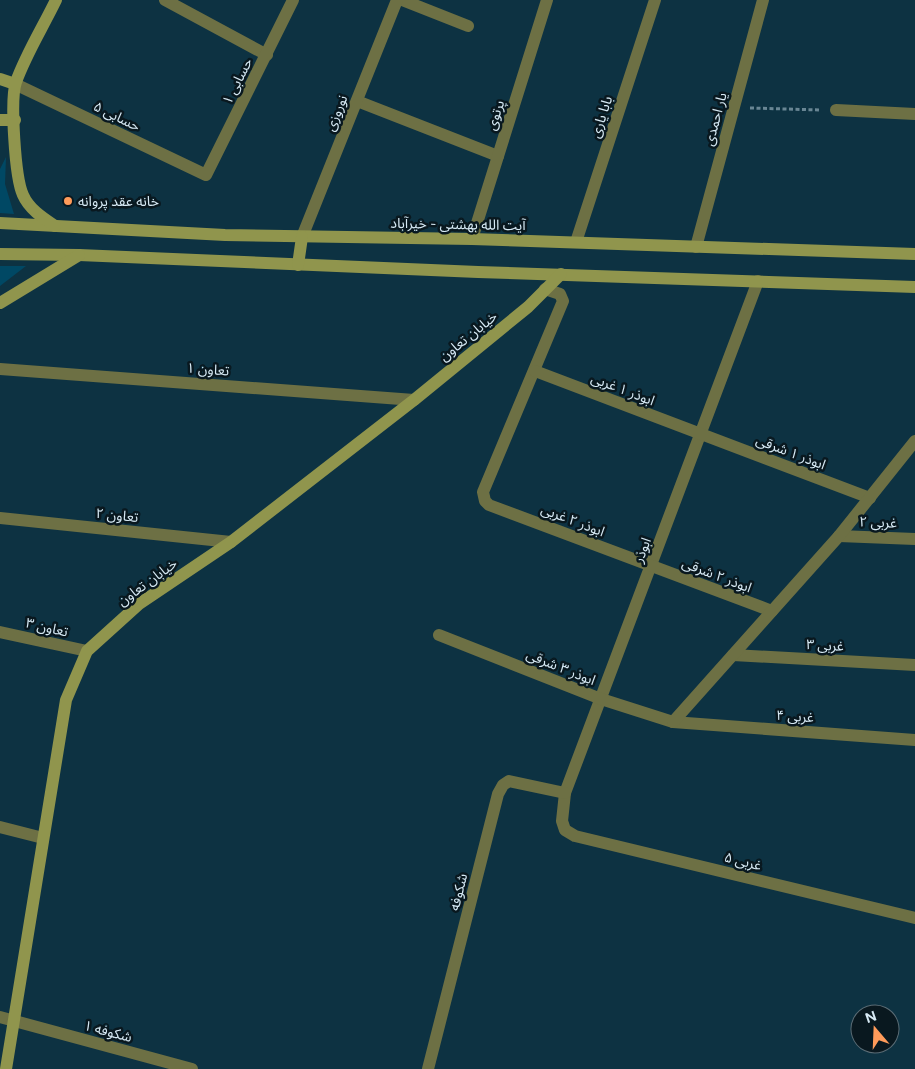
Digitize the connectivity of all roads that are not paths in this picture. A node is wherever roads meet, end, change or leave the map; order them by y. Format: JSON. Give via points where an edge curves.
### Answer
{"nodes":[{"id":1,"x":56,"y":0,"type":"edge"},
{"id":2,"x":165,"y":0,"type":"edge"},
{"id":3,"x":293,"y":0,"type":"edge"},
{"id":4,"x":397,"y":0,"type":"edge"},
{"id":5,"x":402,"y":0,"type":"edge"},
{"id":6,"x":547,"y":0,"type":"edge"},
{"id":7,"x":655,"y":0,"type":"edge"},
{"id":8,"x":763,"y":0,"type":"edge"},
{"id":9,"x":468,"y":26,"type":"dead end"},
{"id":10,"x":267,"y":54,"type":"junction"},
{"id":11,"x":0,"y":80,"type":"edge"},
{"id":12,"x":15,"y":84,"type":"junction"},
{"id":13,"x":357,"y":101,"type":"junction"},
{"id":14,"x":836,"y":110,"type":"road end"},
{"id":15,"x":915,"y":114,"type":"edge"},
{"id":16,"x":0,"y":120,"type":"edge"},
{"id":17,"x":15,"y":120,"type":"junction"},
{"id":18,"x":498,"y":156,"type":"junction"},
{"id":19,"x":206,"y":175,"type":"joint"},
{"id":20,"x":0,"y":223,"type":"edge"},
{"id":21,"x":55,"y":226,"type":"junction"},
{"id":22,"x":302,"y":237,"type":"junction"},
{"id":23,"x":472,"y":239,"type":"junction"},
{"id":24,"x":576,"y":242,"type":"junction"},
{"id":25,"x":696,"y":247,"type":"junction"},
{"id":26,"x":0,"y":254,"type":"edge"},
{"id":27,"x":915,"y":254,"type":"edge"},
{"id":28,"x":79,"y":255,"type":"junction"},
{"id":29,"x":298,"y":265,"type":"junction"},
{"id":30,"x":561,"y":274,"type":"junction"},
{"id":31,"x":758,"y":281,"type":"junction"},
{"id":32,"x":915,"y":287,"type":"edge"},
{"id":33,"x":545,"y":289,"type":"junction"},
{"id":34,"x":0,"y":303,"type":"edge"},
{"id":35,"x":0,"y":369,"type":"edge"},
{"id":36,"x":535,"y":371,"type":"junction"},
{"id":37,"x":414,"y":400,"type":"junction"},
{"id":38,"x":701,"y":434,"type":"junction"},
{"id":39,"x":915,"y":441,"type":"edge"},
{"id":40,"x":870,"y":498,"type":"junction"},
{"id":41,"x":0,"y":518,"type":"edge"},
{"id":42,"x":839,"y":536,"type":"junction"},
{"id":43,"x":915,"y":539,"type":"edge"},
{"id":44,"x":231,"y":542,"type":"junction"},
{"id":45,"x":652,"y":566,"type":"junction"},
{"id":46,"x":772,"y":612,"type":"junction"},
{"id":47,"x":0,"y":632,"type":"edge"},
{"id":48,"x":439,"y":635,"type":"dead end"},
{"id":49,"x":87,"y":651,"type":"junction"},
{"id":50,"x":733,"y":655,"type":"junction"},
{"id":51,"x":915,"y":665,"type":"edge"},
{"id":52,"x":601,"y":698,"type":"junction"},
{"id":53,"x":674,"y":722,"type":"junction"},
{"id":54,"x":915,"y":740,"type":"edge"},
{"id":55,"x":565,"y":794,"type":"junction"},
{"id":56,"x":0,"y":827,"type":"edge"},
{"id":57,"x":565,"y":830,"type":"joint"},
{"id":58,"x":43,"y":838,"type":"junction"},
{"id":59,"x":915,"y":918,"type":"edge"},
{"id":60,"x":0,"y":1017,"type":"edge"},
{"id":61,"x":15,"y":1022,"type":"junction"},
{"id":62,"x":6,"y":1069,"type":"edge"},
{"id":63,"x":192,"y":1069,"type":"edge"},
{"id":64,"x":428,"y":1069,"type":"edge"}],
"edges":[{"from":1,"to":12,"type":"main road"},
{"from":2,"to":10,"type":"street"},
{"from":3,"to":10,"type":"street","name":"حسابی ۱"},
{"from":4,"to":13,"type":"street","name":"نوروزی"},
{"from":5,"to":9,"type":"street"},
{"from":6,"to":18,"type":"street","name":"پرتوی"},
{"from":7,"to":24,"type":"street","name":"بابا یاری"},
{"from":8,"to":25,"type":"street","name":"یار احمدی"},
{"from":10,"to":19,"type":"street","name":"حسابی ۱"},
{"from":11,"to":12,"type":"main road"},
{"from":12,"to":17,"type":"main road"},
{"from":12,"to":19,"type":"street","name":"حسابی ۵"},
{"from":13,"to":18,"type":"street"},
{"from":13,"to":22,"type":"street","name":"نوروزی"},
{"from":14,"to":15,"type":"street"},
{"from":16,"to":17,"type":"main road"},
{"from":17,"to":21,"type":"main road","via":[[17,178],[23,197],[36,213]]},
{"from":18,"to":23,"type":"street","name":"پرتوی"},
{"from":20,"to":21,"type":"main road","name":"آیت الله بهشتی - خیرآباد"},
{"from":21,"to":22,"type":"main road","name":"آیت الله بهشتی - خیرآباد"},
{"from":22,"to":23,"type":"main road","name":"آیت الله بهشتی - خیرآباد"},
{"from":22,"to":29,"type":"main road"},
{"from":23,"to":24,"type":"main road","name":"آیت الله بهشتی - خیرآباد"},
{"from":24,"to":25,"type":"main road","name":"آیت الله بهشتی - خیرآباد"},
{"from":25,"to":27,"type":"main road","name":"آیت الله بهشتی - خیرآباد"},
{"from":26,"to":28,"type":"main road"},
{"from":28,"to":29,"type":"main road"},
{"from":28,"to":34,"type":"main road"},
{"from":29,"to":30,"type":"main road"},
{"from":30,"to":31,"type":"main road"},
{"from":30,"to":33,"type":"main road","name":"خیابان تعاون"},
{"from":31,"to":32,"type":"main road"},
{"from":31,"to":38,"type":"street","name":"ابوذر"},
{"from":33,"to":36,"type":"street","via":[[561,295],[563,301]]},
{"from":33,"to":37,"type":"main road","name":"خیابان تعاون","via":[[528,307]]},
{"from":35,"to":37,"type":"street","name":"تعاون ۱"},
{"from":36,"to":38,"type":"street","name":"ابوذر ۱ غربی"},
{"from":36,"to":45,"type":"street","name":"ابوذر ۲ غربی","via":[[483,492],[485,501]]},
{"from":37,"to":44,"type":"main road","name":"خیابان تعاون"},
{"from":38,"to":40,"type":"street","name":"ابوذر ۱ شرقی"},
{"from":38,"to":45,"type":"street","name":"ابوذر"},
{"from":39,"to":40,"type":"street"},
{"from":40,"to":42,"type":"street"},
{"from":41,"to":44,"type":"street","name":"تعاون ۲"},
{"from":42,"to":43,"type":"street","name":"غربی ۲"},
{"from":42,"to":46,"type":"street"},
{"from":44,"to":49,"type":"main road","name":"خیابان تعاون","via":[[139,604]]},
{"from":45,"to":46,"type":"street","name":"ابوذر ۲ شرقی"},
{"from":45,"to":52,"type":"street","name":"ابوذر"},
{"from":46,"to":50,"type":"street"},
{"from":47,"to":49,"type":"street","name":"تعاون ۳"},
{"from":48,"to":52,"type":"street","name":"ابوذر ۳ شرقی"},
{"from":49,"to":58,"type":"main road","name":"خیابان تعاون","via":[[66,700]]},
{"from":50,"to":51,"type":"street","name":"غربی ۳"},
{"from":50,"to":53,"type":"street"},
{"from":52,"to":53,"type":"street","name":"ابوذر ۳ شرقی"},
{"from":52,"to":55,"type":"street","name":"ابوذر"},
{"from":53,"to":54,"type":"street","name":"غربی ۴"},
{"from":55,"to":57,"type":"street","name":"ابوذر","via":[[562,821]]},
{"from":55,"to":64,"type":"street","name":"شکوفه","via":[[509,781],[498,794]]},
{"from":56,"to":58,"type":"street"},
{"from":57,"to":59,"type":"street","name":"غربی ۵","via":[[575,836]]},
{"from":58,"to":61,"type":"main road","name":"خیابان تعاون"},
{"from":60,"to":61,"type":"street","name":"شکوفه ۱"},
{"from":61,"to":62,"type":"main road","name":"خیابان تعاون"},
{"from":61,"to":63,"type":"street","name":"شکوفه ۱"}]}
